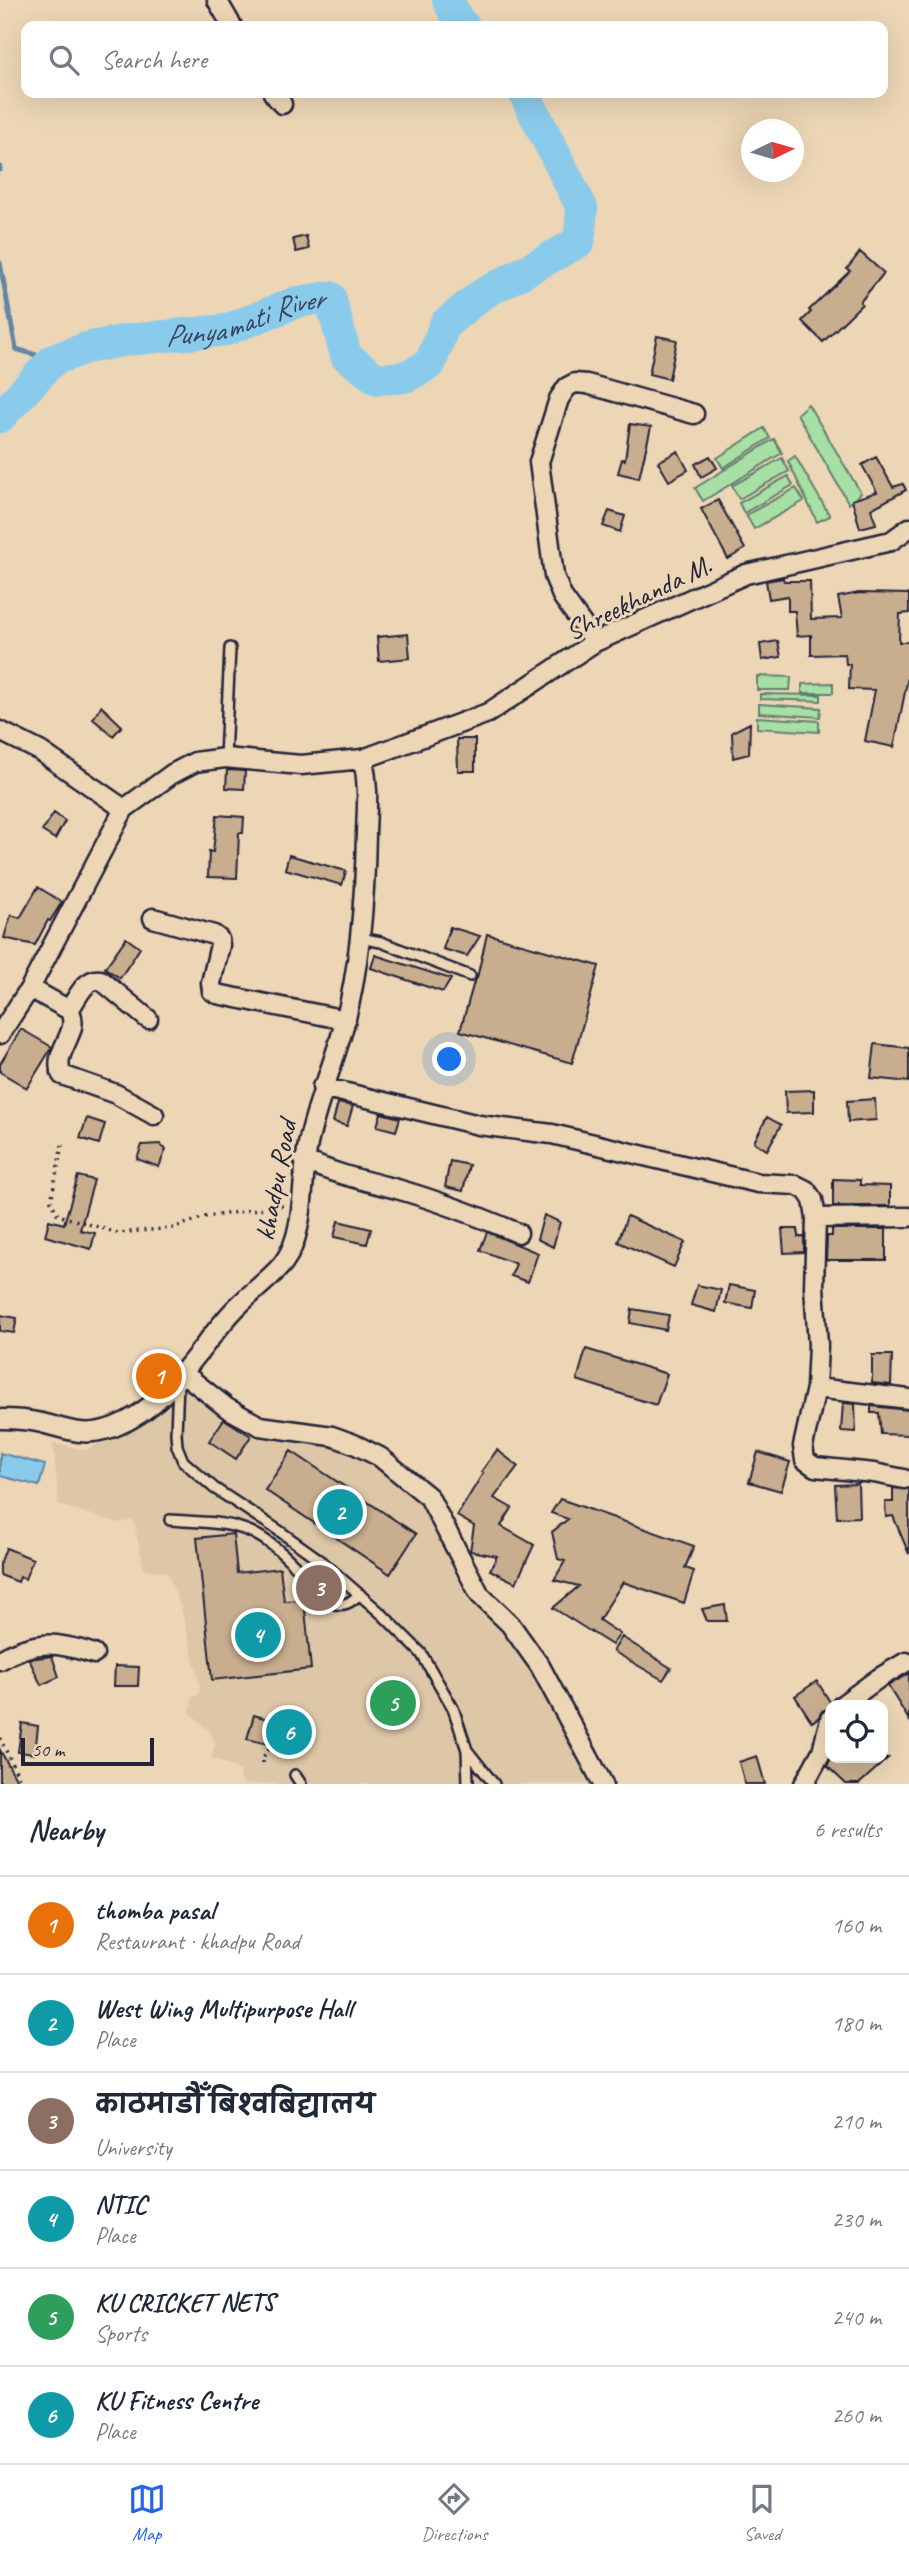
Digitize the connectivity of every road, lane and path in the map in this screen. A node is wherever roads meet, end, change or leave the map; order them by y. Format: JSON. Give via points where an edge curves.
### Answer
{"nodes":[{"id":1,"x":217,"y":0,"type":"edge"},
{"id":2,"x":229,"y":21,"type":"edge"},
{"id":3,"x":694,"y":414,"type":"dead end"},
{"id":4,"x":909,"y":528,"type":"edge"},
{"id":5,"x":595,"y":642,"type":"junction"},
{"id":6,"x":230,"y":648,"type":"dead end"},
{"id":7,"x":0,"y":731,"type":"edge"},
{"id":8,"x":225,"y":758,"type":"junction"},
{"id":9,"x":363,"y":759,"type":"junction"},
{"id":10,"x":124,"y":809,"type":"junction"},
{"id":11,"x":153,"y":918,"type":"dead end"},
{"id":12,"x":360,"y":938,"type":"junction"},
{"id":13,"x":470,"y":976,"type":"dead end"},
{"id":14,"x":30,"y":988,"type":"junction"},
{"id":15,"x":69,"y":1010,"type":"junction"},
{"id":16,"x":148,"y":1019,"type":"dead end"},
{"id":17,"x":346,"y":1020,"type":"junction"},
{"id":18,"x":0,"y":1034,"type":"edge"},
{"id":19,"x":322,"y":1087,"type":"junction"},
{"id":20,"x":155,"y":1115,"type":"dead end"},
{"id":21,"x":62,"y":1145,"type":"dead end"},
{"id":22,"x":304,"y":1160,"type":"junction"},
{"id":23,"x":301,"y":1203,"type":"junction"},
{"id":24,"x":909,"y":1217,"type":"edge"},
{"id":25,"x":817,"y":1218,"type":"junction"},
{"id":26,"x":518,"y":1233,"type":"dead end"},
{"id":27,"x":180,"y":1376,"type":"junction"},
{"id":28,"x":816,"y":1388,"type":"junction"},
{"id":29,"x":909,"y":1399,"type":"edge"},
{"id":30,"x":0,"y":1419,"type":"edge"},
{"id":31,"x":904,"y":1479,"type":"dead end"},
{"id":32,"x":170,"y":1520,"type":"dead end"},
{"id":33,"x":360,"y":1594,"type":"junction"},
{"id":34,"x":94,"y":1654,"type":"dead end"},
{"id":35,"x":0,"y":1660,"type":"edge"},
{"id":36,"x":906,"y":1662,"type":"dead end"},
{"id":37,"x":849,"y":1700,"type":"edge"},
{"id":38,"x":0,"y":1738,"type":"edge"},
{"id":39,"x":825,"y":1739,"type":"edge"},
{"id":40,"x":272,"y":1745,"type":"dead end"},
{"id":41,"x":467,"y":1750,"type":"junction"},
{"id":42,"x":263,"y":1763,"type":"dead end"},
{"id":43,"x":295,"y":1775,"type":"dead end"},
{"id":44,"x":22,"y":1784,"type":"edge"},
{"id":45,"x":301,"y":1784,"type":"edge"},
{"id":46,"x":468,"y":1784,"type":"edge"},
{"id":47,"x":494,"y":1784,"type":"edge"},
{"id":48,"x":603,"y":1784,"type":"edge"},
{"id":49,"x":804,"y":1784,"type":"edge"}],
"edges":[{"from":1,"to":2,"type":"street"},
{"from":3,"to":5,"type":"street","via":[[587,384],[567,387],[559,399],[539,462],[552,564],[562,596]]},
{"from":4,"to":5,"type":"street","name":"Shreekhanda M.","via":[[891,541],[746,574]]},
{"from":5,"to":9,"type":"street","name":"Shreekhanda M.","via":[[488,713]]},
{"from":6,"to":8,"type":"lane"},
{"from":7,"to":10,"type":"street","via":[[40,751]]},
{"from":8,"to":9,"type":"street","name":"Shreekhanda M.","via":[[301,765]]},
{"from":8,"to":10,"type":"street","name":"Shreekhanda M.","via":[[195,762]]},
{"from":9,"to":12,"type":"street","name":"khadpu Road","via":[[369,785]]},
{"from":10,"to":14,"type":"street"},
{"from":11,"to":17,"type":"street","via":[[219,939],[211,983],[217,995]]},
{"from":12,"to":13,"type":"lane"},
{"from":12,"to":17,"type":"street","name":"khadpu Road"},
{"from":14,"to":15,"type":"street"},
{"from":14,"to":18,"type":"street"},
{"from":15,"to":16,"type":"street","via":[[95,979]]},
{"from":15,"to":20,"type":"street","via":[[74,1025],[58,1061],[62,1075],[116,1094]]},
{"from":17,"to":19,"type":"street","name":"khadpu Road"},
{"from":19,"to":22,"type":"street","name":"khadpu Road"},
{"from":19,"to":25,"type":"street","via":[[479,1125],[552,1134],[758,1183],[796,1185],[806,1189]]},
{"from":21,"to":23,"type":"path","via":[[51,1201],[58,1214],[118,1233],[173,1228],[205,1217]]},
{"from":22,"to":23,"type":"street","name":"khadpu Road"},
{"from":22,"to":26,"type":"street","via":[[462,1209]]},
{"from":23,"to":27,"type":"street","name":"khadpu Road","via":[[285,1262],[228,1317]]},
{"from":24,"to":25,"type":"street"},
{"from":25,"to":28,"type":"street"},
{"from":27,"to":30,"type":"street","name":"khadpu Road","via":[[127,1421],[90,1433]]},
{"from":27,"to":33,"type":"lane","via":[[176,1433],[183,1461]]},
{"from":27,"to":48,"type":"street","via":[[260,1426],[332,1436],[354,1444],[380,1457],[429,1497],[480,1595],[510,1625],[540,1666]]},
{"from":28,"to":29,"type":"street"},
{"from":28,"to":31,"type":"street","via":[[803,1446],[805,1460],[815,1467]]},
{"from":32,"to":33,"type":"lane","via":[[242,1528],[292,1561],[331,1603],[350,1603]]},
{"from":33,"to":41,"type":"lane","via":[[421,1653],[453,1708]]},
{"from":34,"to":35,"type":"street","via":[[62,1645],[31,1645]]},
{"from":36,"to":37,"type":"street"},
{"from":38,"to":44,"type":"path"},
{"from":39,"to":49,"type":"street"},
{"from":40,"to":42,"type":"path"},
{"from":41,"to":46,"type":"lane"},
{"from":41,"to":47,"type":"lane"},
{"from":43,"to":45,"type":"lane"}]}
